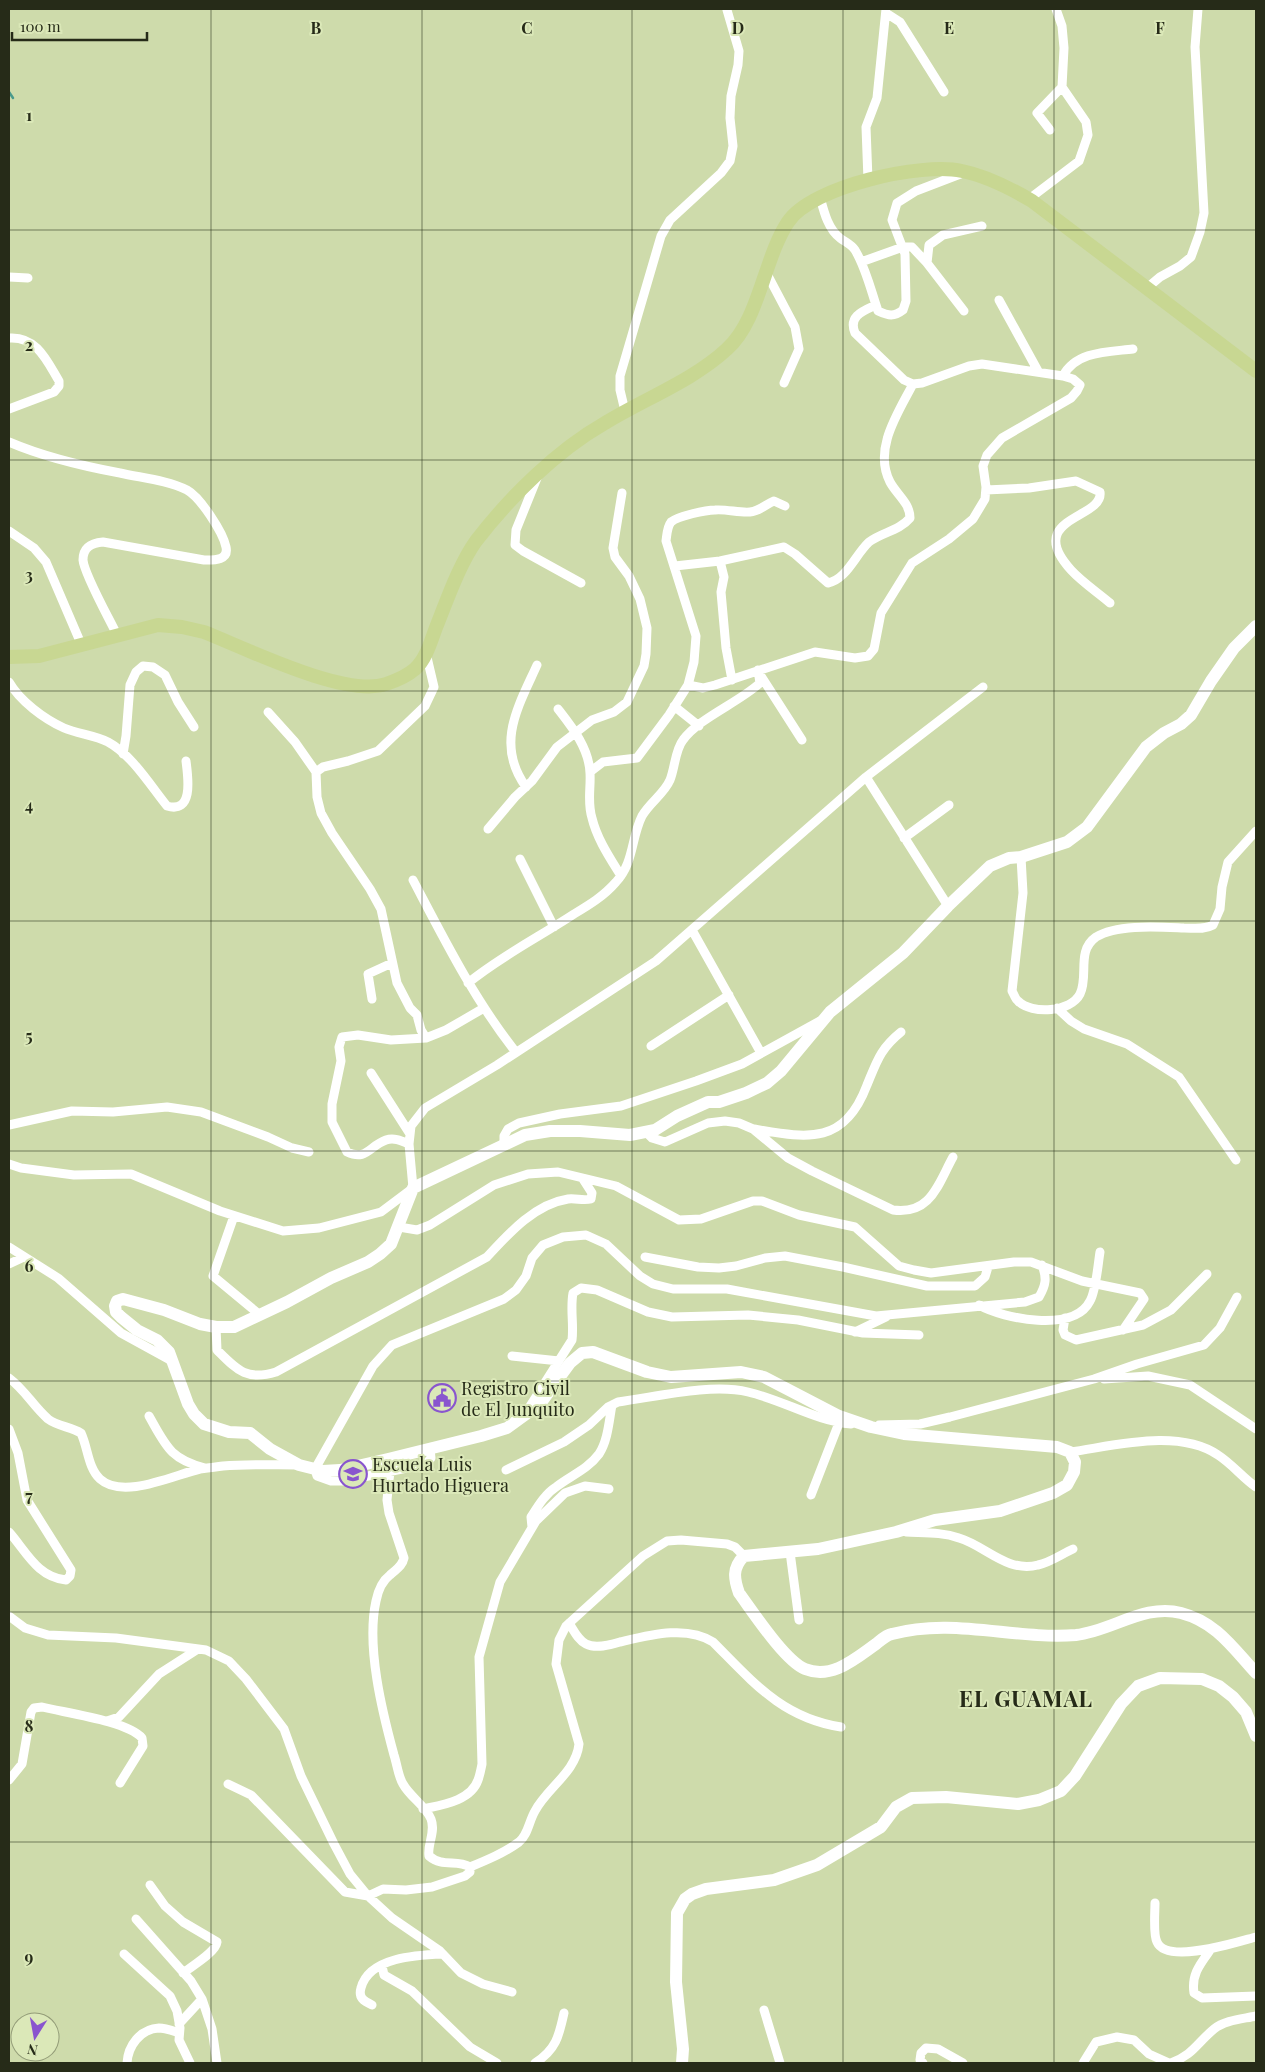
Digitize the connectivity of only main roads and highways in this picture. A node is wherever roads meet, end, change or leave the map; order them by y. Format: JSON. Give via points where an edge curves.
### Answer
{"nodes":[{"id":1,"x":1256,"y":372,"type":"edge"},
{"id":2,"x":9,"y":657,"type":"edge"}],
"edges":[{"from":1,"to":2,"type":"main road","via":[[1029,199],[1001,183],[960,170],[918,170],[868,180],[813,200],[790,220],[773,252],[744,326],[727,349],[696,372],[602,424],[514,497],[474,544],[448,596],[426,653],[416,668],[402,677],[368,688],[331,682],[204,632],[182,627],[158,626],[39,656]]}]}
